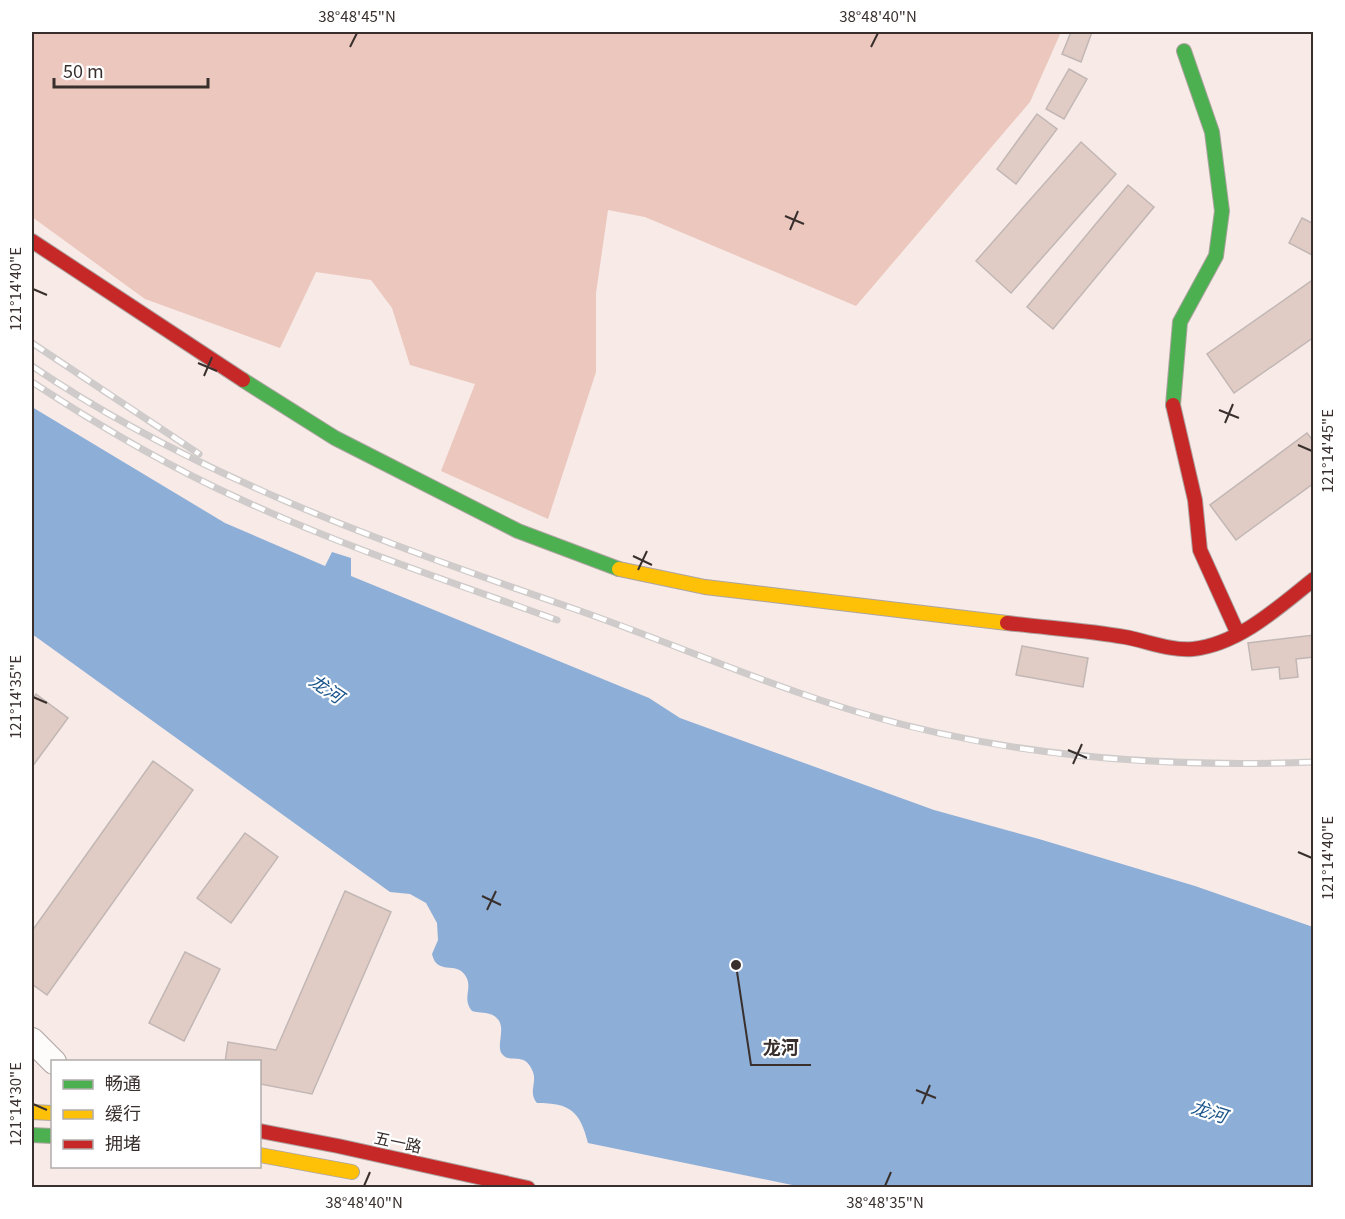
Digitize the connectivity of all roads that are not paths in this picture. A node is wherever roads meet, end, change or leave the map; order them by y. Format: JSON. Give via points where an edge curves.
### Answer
{"nodes":[{"id":1,"x":1184,"y":51,"type":"dead end"},
{"id":2,"x":32,"y":241,"type":"edge"},
{"id":3,"x":1314,"y":579,"type":"edge"},
{"id":4,"x":1238,"y":634,"type":"junction"},
{"id":5,"x":32,"y":1040,"type":"edge"},
{"id":6,"x":52,"y":1060,"type":"edge"},
{"id":7,"x":32,"y":1112,"type":"edge"},
{"id":8,"x":51,"y":1113,"type":"edge"},
{"id":9,"x":261,"y":1131,"type":"edge"},
{"id":10,"x":32,"y":1135,"type":"edge"},
{"id":11,"x":51,"y":1136,"type":"edge"},
{"id":12,"x":261,"y":1155,"type":"edge"},
{"id":13,"x":367,"y":1175,"type":"dead end"},
{"id":14,"x":528,"y":1188,"type":"edge"}],
"edges":[{"from":1,"to":4,"type":"street","via":[[1212,132],[1222,211],[1216,256],[1180,322],[1172,402],[1195,500],[1200,550]]},
{"from":2,"to":4,"type":"street","via":[[335,438],[518,531],[614,568],[705,587],[1125,637],[1192,649]]},
{"from":3,"to":4,"type":"street"},
{"from":5,"to":6,"type":"street"},
{"from":7,"to":8,"type":"street"},
{"from":9,"to":14,"type":"street","name":"五一路"},
{"from":10,"to":11,"type":"street"},
{"from":12,"to":13,"type":"street"}]}
